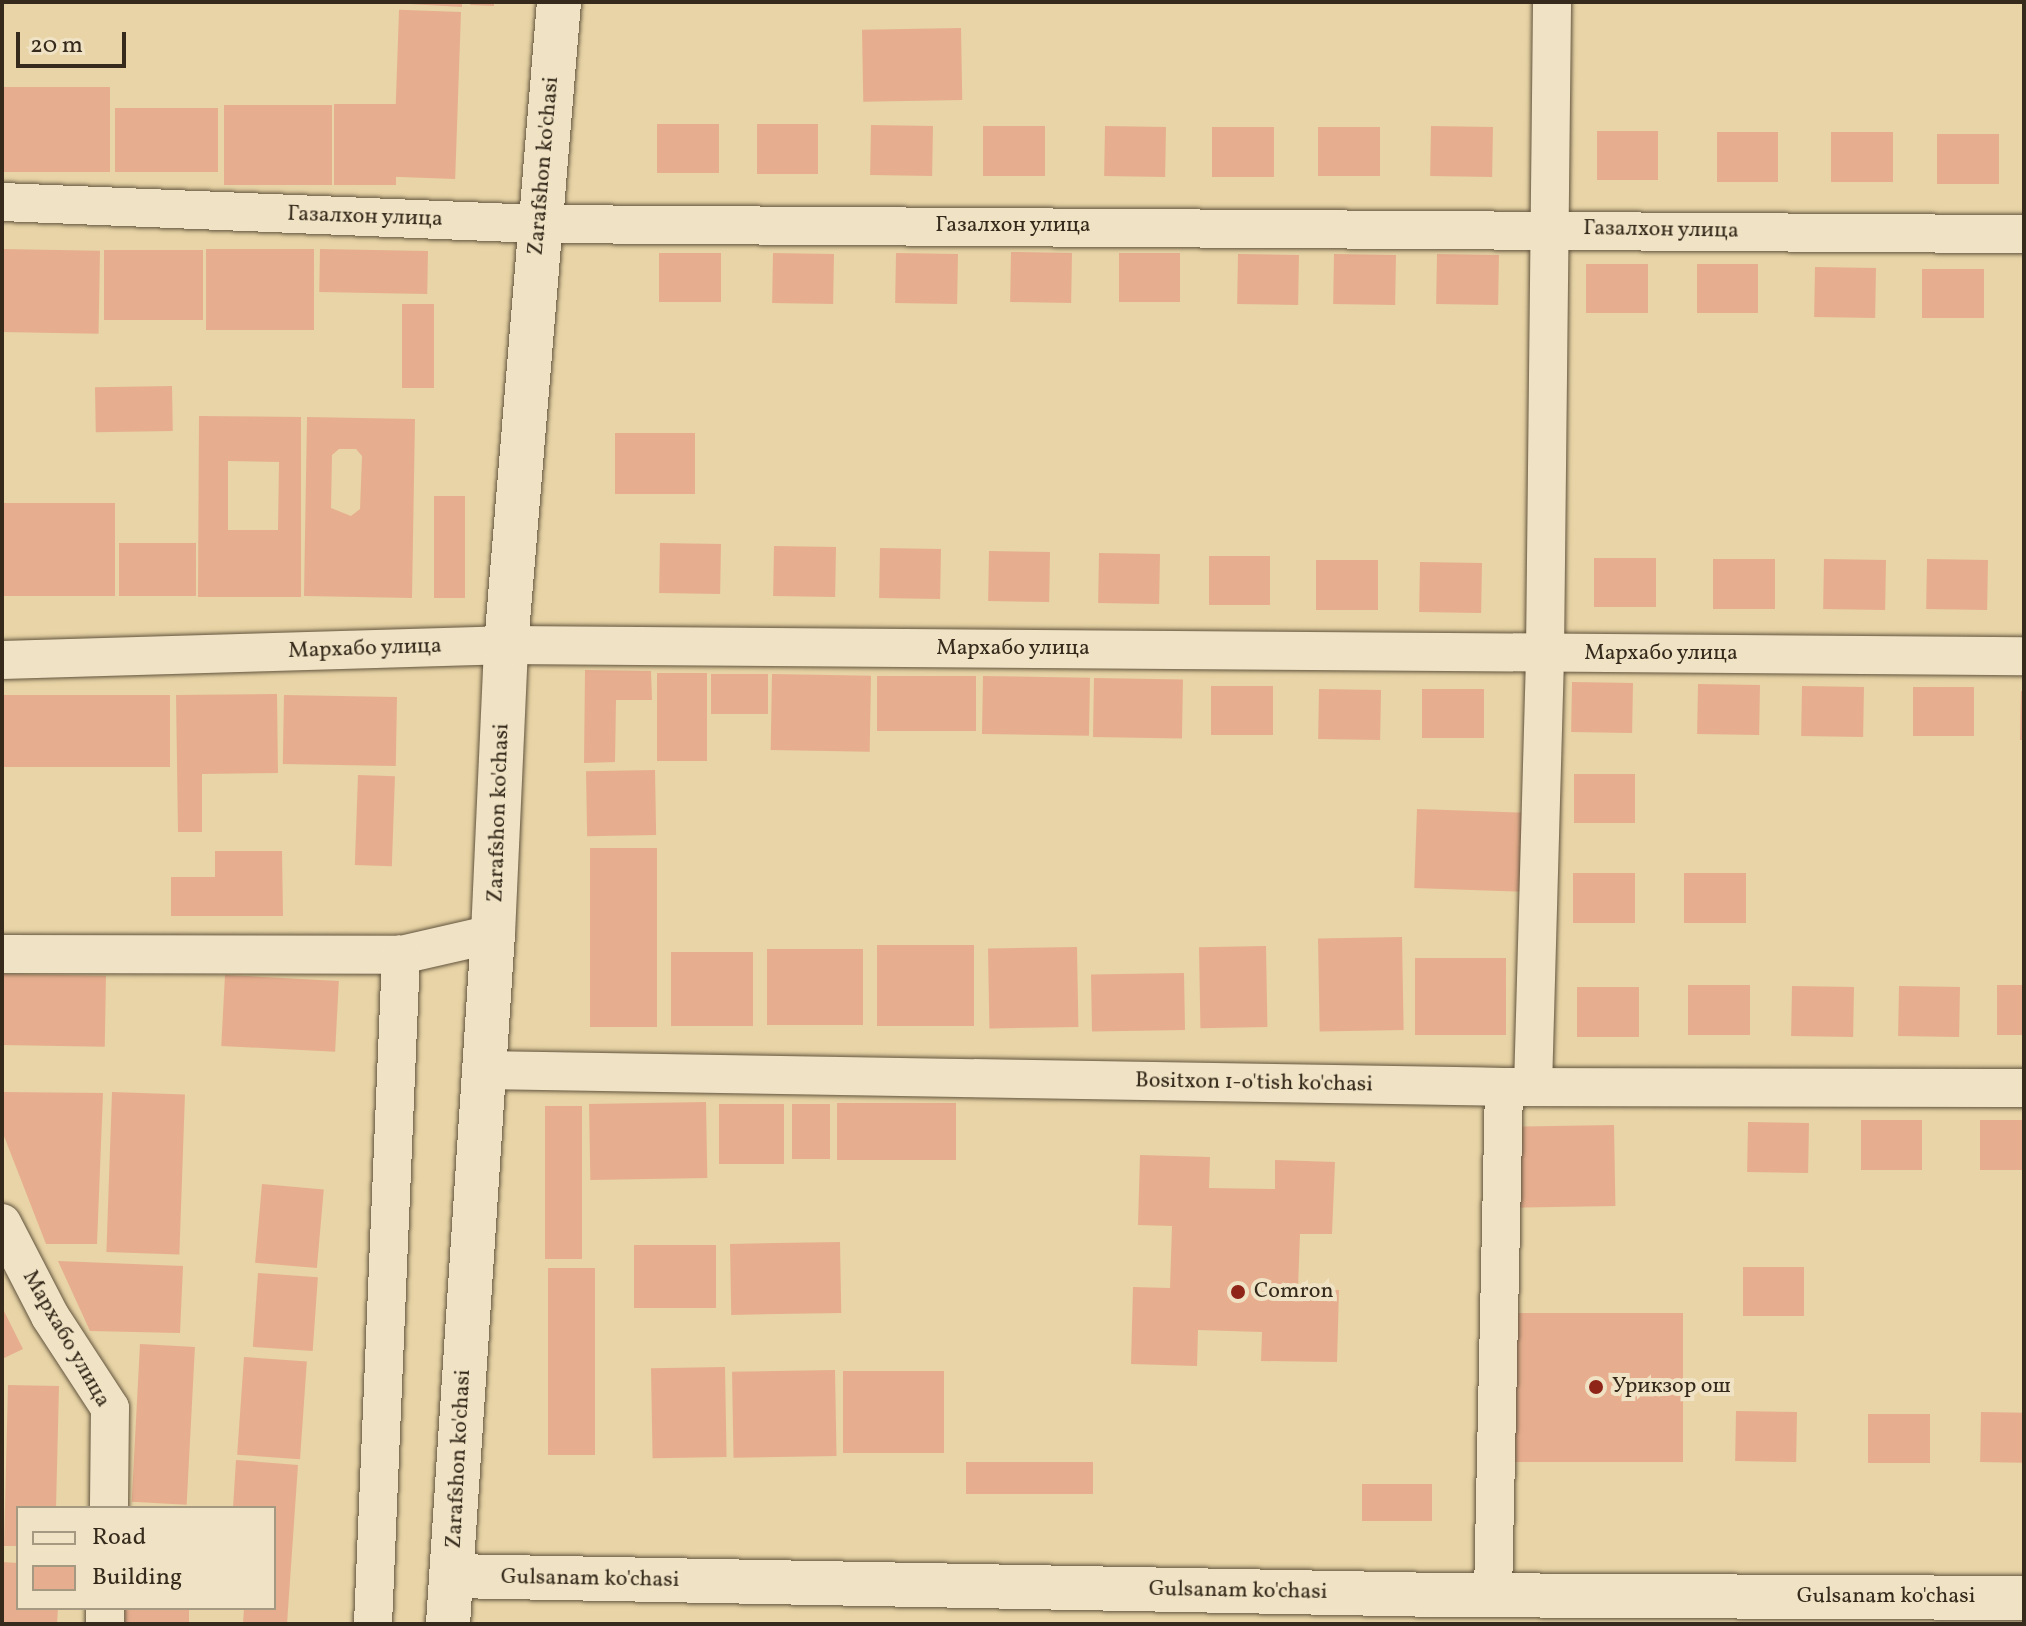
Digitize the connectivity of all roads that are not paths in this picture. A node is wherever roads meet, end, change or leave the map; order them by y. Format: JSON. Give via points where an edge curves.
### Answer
{"nodes":[{"id":1,"x":559,"y":2,"type":"edge"},
{"id":2,"x":1552,"y":2,"type":"edge"},
{"id":3,"x":2,"y":202,"type":"edge"},
{"id":4,"x":538,"y":224,"type":"junction"},
{"id":5,"x":1550,"y":228,"type":"junction"},
{"id":6,"x":2024,"y":234,"type":"edge"},
{"id":7,"x":506,"y":645,"type":"junction"},
{"id":8,"x":1545,"y":653,"type":"junction"},
{"id":9,"x":2024,"y":656,"type":"edge"},
{"id":10,"x":2,"y":660,"type":"edge"},
{"id":11,"x":493,"y":934,"type":"junction"},
{"id":12,"x":2,"y":954,"type":"edge"},
{"id":13,"x":401,"y":955,"type":"junction"},
{"id":14,"x":483,"y":1070,"type":"junction"},
{"id":15,"x":1518,"y":1087,"type":"junction"},
{"id":16,"x":2024,"y":1088,"type":"edge"},
{"id":17,"x":2,"y":1223,"type":"edge"},
{"id":18,"x":109,"y":1506,"type":"edge"},
{"id":19,"x":452,"y":1576,"type":"junction"},
{"id":20,"x":1493,"y":1595,"type":"junction"},
{"id":21,"x":2024,"y":1598,"type":"edge"},
{"id":22,"x":1438,"y":1610,"type":"edge"},
{"id":23,"x":373,"y":1624,"type":"edge"},
{"id":24,"x":448,"y":1624,"type":"edge"}],
"edges":[{"from":1,"to":4,"type":"street","name":"Zarafshon ko'chasi"},
{"from":2,"to":5,"type":"street"},
{"from":3,"to":4,"type":"street","name":"Газалхон улица"},
{"from":4,"to":5,"type":"street","name":"Газалхон улица"},
{"from":4,"to":7,"type":"street","name":"Zarafshon ko'chasi"},
{"from":5,"to":6,"type":"street","name":"Газалхон улица"},
{"from":5,"to":8,"type":"street"},
{"from":7,"to":8,"type":"street","name":"Мархабо улица"},
{"from":7,"to":10,"type":"street","name":"Мархабо улица"},
{"from":7,"to":11,"type":"street","name":"Zarafshon ko'chasi"},
{"from":8,"to":9,"type":"street","name":"Мархабо улица"},
{"from":8,"to":15,"type":"street"},
{"from":11,"to":13,"type":"street"},
{"from":11,"to":14,"type":"street","name":"Zarafshon ko'chasi"},
{"from":12,"to":13,"type":"street"},
{"from":13,"to":23,"type":"street"},
{"from":14,"to":15,"type":"street","name":"Bositxon 1-o'tish ko'chasi"},
{"from":14,"to":19,"type":"street","name":"Zarafshon ko'chasi"},
{"from":15,"to":16,"type":"street","name":"Bositxon 1-o'tish ko'chasi"},
{"from":15,"to":20,"type":"street"},
{"from":17,"to":18,"type":"street","name":"Мархабо улица","via":[[50,1316],[110,1408]]},
{"from":19,"to":22,"type":"street","name":"Gulsanam ko'chasi"},
{"from":19,"to":24,"type":"street","name":"Zarafshon ko'chasi"},
{"from":20,"to":21,"type":"street","name":"Gulsanam ko'chasi"},
{"from":20,"to":22,"type":"street","name":"Gulsanam ko'chasi"}]}
